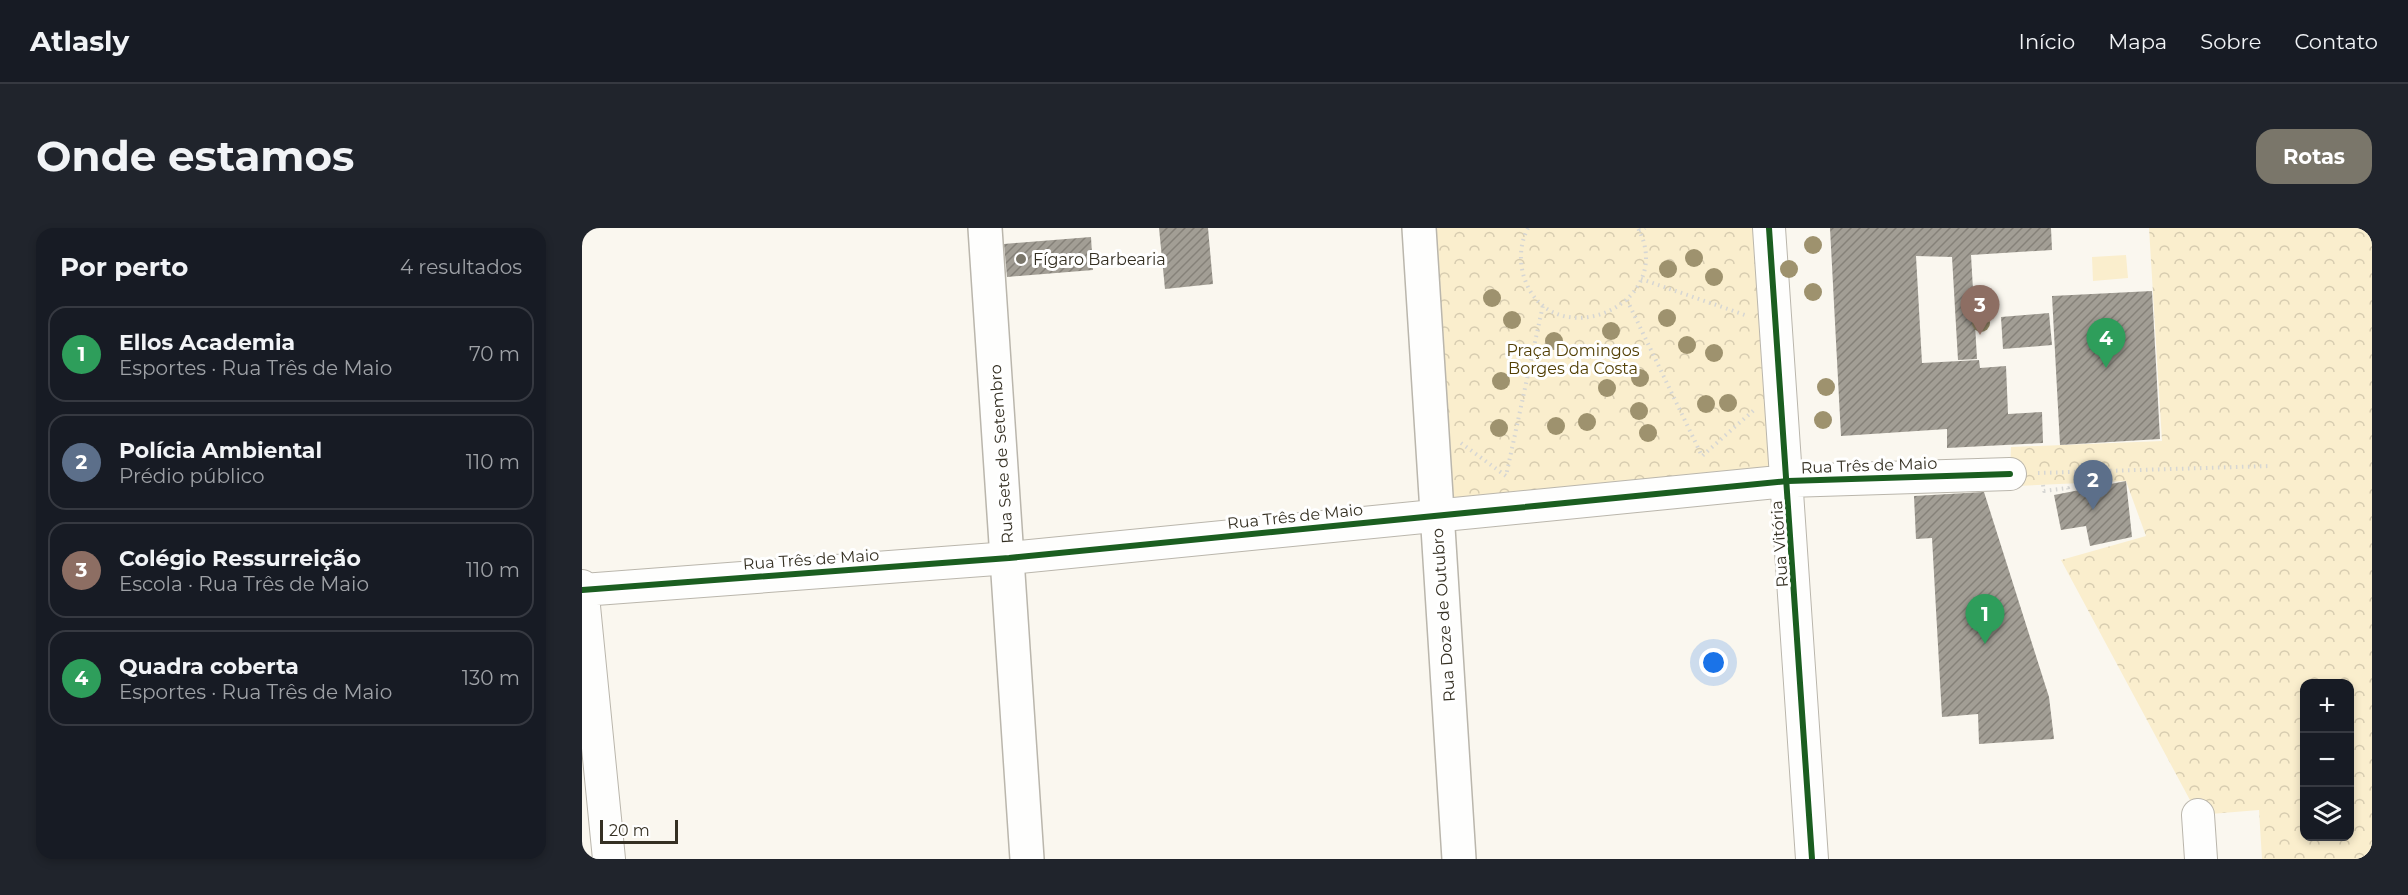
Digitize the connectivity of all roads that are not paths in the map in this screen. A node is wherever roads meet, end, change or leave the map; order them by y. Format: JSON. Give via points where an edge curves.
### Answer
{"nodes":[{"id":1,"x":986,"y":228,"type":"edge"},
{"id":2,"x":1419,"y":228,"type":"edge"},
{"id":3,"x":1769,"y":228,"type":"edge"},
{"id":4,"x":2010,"y":474,"type":"road end"},
{"id":5,"x":1788,"y":481,"type":"junction"},
{"id":6,"x":1437,"y":516,"type":"junction"},
{"id":7,"x":1009,"y":558,"type":"junction"},
{"id":8,"x":582,"y":586,"type":"edge"},
{"id":9,"x":582,"y":590,"type":"edge"},
{"id":10,"x":2199,"y":815,"type":"dead end"},
{"id":11,"x":609,"y":859,"type":"edge"},
{"id":12,"x":1027,"y":859,"type":"edge"},
{"id":13,"x":1459,"y":859,"type":"edge"},
{"id":14,"x":1812,"y":859,"type":"edge"},
{"id":15,"x":2201,"y":859,"type":"edge"}],
"edges":[{"from":1,"to":7,"type":"main road","name":"Rua Sete de Setembro"},
{"from":2,"to":6,"type":"main road","name":"Rua Doze de Outubro"},
{"from":3,"to":5,"type":"street","name":"Rua Vitória"},
{"from":4,"to":5,"type":"street","name":"Rua Três de Maio"},
{"from":5,"to":6,"type":"street","name":"Rua Três de Maio"},
{"from":5,"to":14,"type":"street","name":"Rua Vitória"},
{"from":6,"to":7,"type":"street","name":"Rua Três de Maio"},
{"from":6,"to":13,"type":"main road","name":"Rua Doze de Outubro"},
{"from":7,"to":9,"type":"street","name":"Rua Três de Maio"},
{"from":7,"to":12,"type":"main road","name":"Rua Sete de Setembro"},
{"from":8,"to":9,"type":"street"},
{"from":9,"to":11,"type":"street"},
{"from":10,"to":15,"type":"street"}]}
